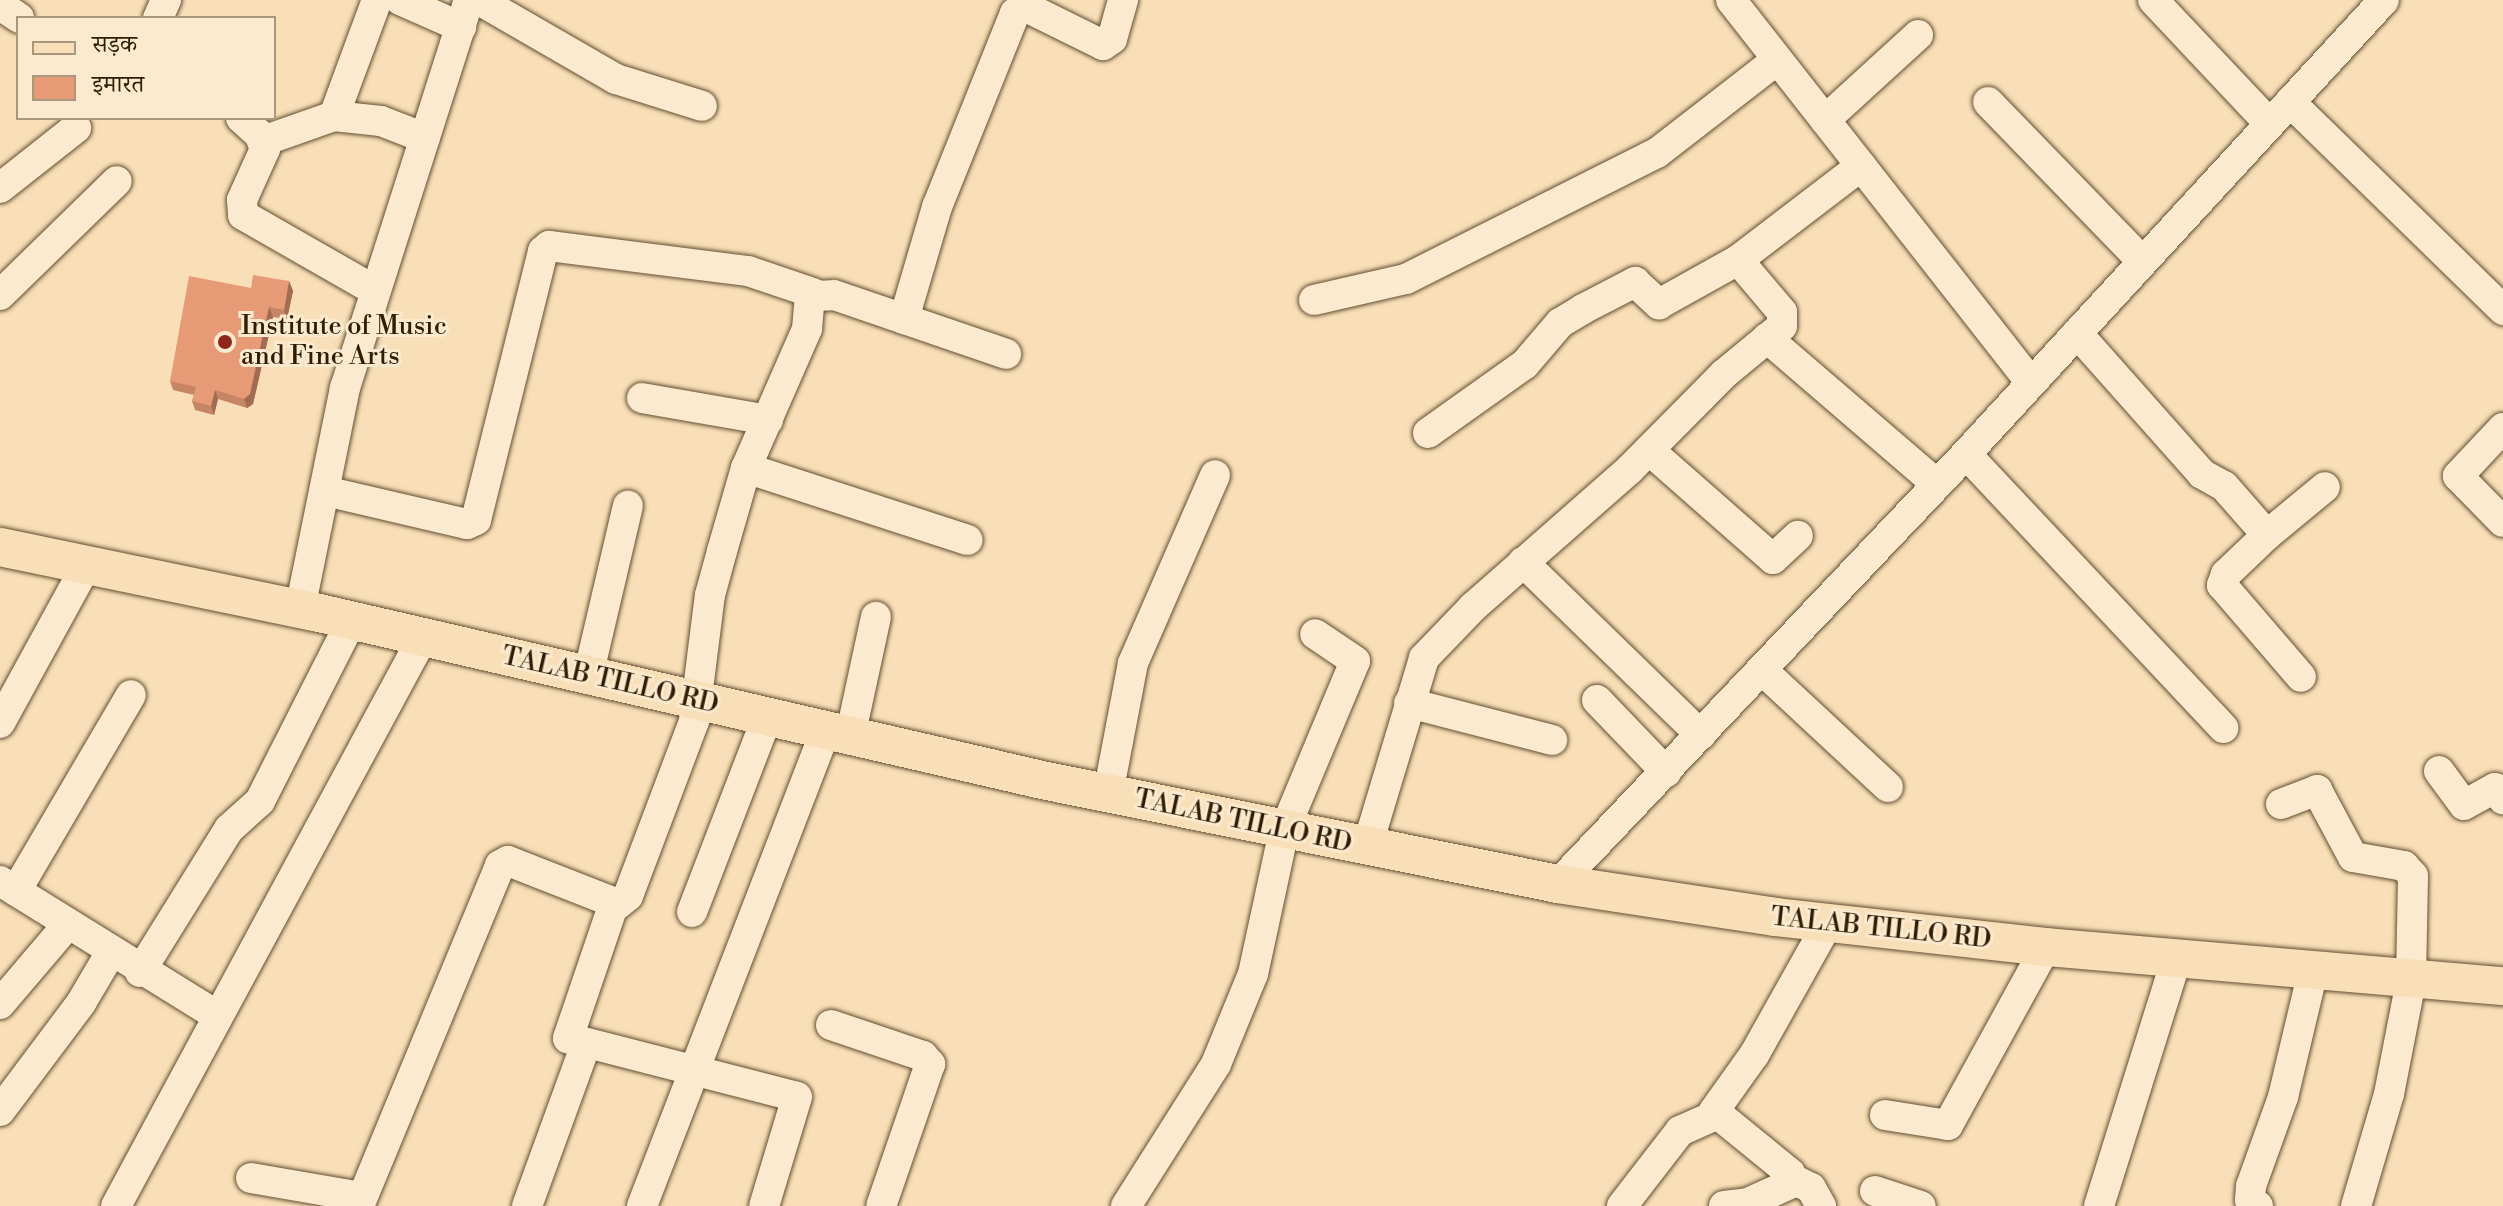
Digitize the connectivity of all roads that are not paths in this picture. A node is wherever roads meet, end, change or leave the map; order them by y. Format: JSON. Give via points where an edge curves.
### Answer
{"nodes":[{"id":1,"x":377,"y":0,"type":"edge"},
{"id":2,"x":400,"y":0,"type":"edge"},
{"id":3,"x":479,"y":0,"type":"edge"},
{"id":4,"x":1123,"y":0,"type":"edge"},
{"id":5,"x":1731,"y":0,"type":"edge"},
{"id":6,"x":2153,"y":0,"type":"edge"},
{"id":7,"x":2384,"y":0,"type":"edge"},
{"id":8,"x":465,"y":13,"type":"edge"},
{"id":9,"x":1918,"y":35,"type":"dead end"},
{"id":10,"x":1777,"y":60,"type":"junction"},
{"id":11,"x":1988,"y":102,"type":"dead end"},
{"id":12,"x":702,"y":106,"type":"dead end"},
{"id":13,"x":2280,"y":113,"type":"junction"},
{"id":14,"x":334,"y":116,"type":"junction"},
{"id":15,"x":243,"y":120,"type":"edge"},
{"id":16,"x":1825,"y":120,"type":"junction"},
{"id":17,"x":76,"y":128,"type":"dead end"},
{"id":18,"x":425,"y":138,"type":"junction"},
{"id":19,"x":263,"y":141,"type":"junction"},
{"id":20,"x":1861,"y":166,"type":"junction"},
{"id":21,"x":117,"y":181,"type":"dead end"},
{"id":22,"x":0,"y":188,"type":"edge"},
{"id":23,"x":1738,"y":260,"type":"junction"},
{"id":24,"x":2142,"y":261,"type":"junction"},
{"id":25,"x":374,"y":290,"type":"junction"},
{"id":26,"x":813,"y":293,"type":"junction"},
{"id":27,"x":0,"y":295,"type":"edge"},
{"id":28,"x":1314,"y":300,"type":"dead end"},
{"id":29,"x":2503,"y":310,"type":"edge"},
{"id":30,"x":904,"y":319,"type":"junction"},
{"id":31,"x":2077,"y":333,"type":"junction"},
{"id":32,"x":1767,"y":338,"type":"junction"},
{"id":33,"x":1006,"y":354,"type":"dead end"},
{"id":34,"x":2031,"y":382,"type":"junction"},
{"id":35,"x":642,"y":398,"type":"dead end"},
{"id":36,"x":768,"y":420,"type":"junction"},
{"id":37,"x":2503,"y":428,"type":"edge"},
{"id":38,"x":1428,"y":433,"type":"dead end"},
{"id":39,"x":1649,"y":450,"type":"junction"},
{"id":40,"x":1966,"y":454,"type":"junction"},
{"id":41,"x":746,"y":468,"type":"junction"},
{"id":42,"x":1215,"y":475,"type":"dead end"},
{"id":43,"x":1937,"y":484,"type":"junction"},
{"id":44,"x":2325,"y":487,"type":"dead end"},
{"id":45,"x":325,"y":491,"type":"junction"},
{"id":46,"x":628,"y":506,"type":"dead end"},
{"id":47,"x":2503,"y":522,"type":"edge"},
{"id":48,"x":2267,"y":535,"type":"junction"},
{"id":49,"x":1798,"y":536,"type":"dead end"},
{"id":50,"x":968,"y":540,"type":"dead end"},
{"id":51,"x":0,"y":547,"type":"edge"},
{"id":52,"x":1523,"y":562,"type":"junction"},
{"id":53,"x":86,"y":566,"type":"junction"},
{"id":54,"x":300,"y":609,"type":"junction"},
{"id":55,"x":876,"y":617,"type":"dead end"},
{"id":56,"x":352,"y":620,"type":"junction"},
{"id":57,"x":1315,"y":634,"type":"dead end"},
{"id":58,"x":423,"y":637,"type":"junction"},
{"id":59,"x":1762,"y":670,"type":"junction"},
{"id":60,"x":588,"y":676,"type":"junction"},
{"id":61,"x":2301,"y":677,"type":"dead end"},
{"id":62,"x":131,"y":695,"type":"dead end"},
{"id":63,"x":1597,"y":700,"type":"dead end"},
{"id":64,"x":698,"y":702,"type":"junction"},
{"id":65,"x":1409,"y":703,"type":"junction"},
{"id":66,"x":767,"y":718,"type":"junction"},
{"id":67,"x":0,"y":723,"type":"edge"},
{"id":68,"x":2223,"y":728,"type":"dead end"},
{"id":69,"x":837,"y":734,"type":"junction"},
{"id":70,"x":1701,"y":735,"type":"junction"},
{"id":71,"x":1552,"y":740,"type":"dead end"},
{"id":72,"x":2439,"y":771,"type":"dead end"},
{"id":73,"x":1666,"y":772,"type":"junction"},
{"id":74,"x":1888,"y":787,"type":"dead end"},
{"id":75,"x":1108,"y":794,"type":"junction"},
{"id":76,"x":2503,"y":799,"type":"edge"},
{"id":77,"x":2281,"y":804,"type":"dead end"},
{"id":78,"x":1284,"y":831,"type":"junction"},
{"id":79,"x":1367,"y":847,"type":"junction"},
{"id":80,"x":1558,"y":884,"type":"junction"},
{"id":81,"x":8,"y":886,"type":"edge"},
{"id":82,"x":614,"y":903,"type":"junction"},
{"id":83,"x":692,"y":912,"type":"dead end"},
{"id":84,"x":1828,"y":923,"type":"junction"},
{"id":85,"x":68,"y":924,"type":"junction"},
{"id":86,"x":2046,"y":947,"type":"junction"},
{"id":87,"x":111,"y":952,"type":"junction"},
{"id":88,"x":2176,"y":961,"type":"junction"},
{"id":89,"x":2313,"y":971,"type":"junction"},
{"id":90,"x":140,"y":972,"type":"junction"},
{"id":91,"x":2411,"y":981,"type":"junction"},
{"id":92,"x":2503,"y":986,"type":"edge"},
{"id":93,"x":0,"y":1004,"type":"edge"},
{"id":94,"x":216,"y":1015,"type":"junction"},
{"id":95,"x":831,"y":1025,"type":"dead end"},
{"id":96,"x":586,"y":1044,"type":"junction"},
{"id":97,"x":694,"y":1070,"type":"junction"},
{"id":98,"x":0,"y":1111,"type":"edge"},
{"id":99,"x":1716,"y":1115,"type":"junction"},
{"id":100,"x":1885,"y":1115,"type":"dead end"},
{"id":101,"x":251,"y":1178,"type":"dead end"},
{"id":102,"x":1793,"y":1179,"type":"junction"},
{"id":103,"x":360,"y":1201,"type":"edge"},
{"id":104,"x":1740,"y":1205,"type":"edge"},
{"id":105,"x":116,"y":1206,"type":"edge"},
{"id":106,"x":527,"y":1206,"type":"edge"},
{"id":107,"x":642,"y":1206,"type":"edge"},
{"id":108,"x":764,"y":1206,"type":"edge"},
{"id":109,"x":881,"y":1206,"type":"edge"},
{"id":110,"x":1126,"y":1206,"type":"edge"},
{"id":111,"x":1622,"y":1206,"type":"edge"},
{"id":112,"x":1821,"y":1206,"type":"edge"},
{"id":113,"x":2099,"y":1206,"type":"edge"},
{"id":114,"x":2258,"y":1206,"type":"edge"},
{"id":115,"x":2356,"y":1206,"type":"edge"}],
"edges":[{"from":1,"to":14,"type":"street"},
{"from":2,"to":8,"type":"street"},
{"from":3,"to":12,"type":"street","via":[[616,79]]},
{"from":4,"to":30,"type":"street","via":[[1112,39],[1103,45],[1026,7],[1015,13],[937,207]]},
{"from":5,"to":10,"type":"street"},
{"from":6,"to":13,"type":"street"},
{"from":7,"to":13,"type":"street"},
{"from":8,"to":18,"type":"street"},
{"from":9,"to":16,"type":"street"},
{"from":10,"to":16,"type":"street"},
{"from":10,"to":28,"type":"street","via":[[1657,153],[1406,279]]},
{"from":11,"to":24,"type":"street"},
{"from":13,"to":24,"type":"street"},
{"from":13,"to":29,"type":"street"},
{"from":14,"to":18,"type":"street","via":[[381,121]]},
{"from":14,"to":19,"type":"street"},
{"from":15,"to":19,"type":"street"},
{"from":16,"to":20,"type":"street"},
{"from":17,"to":22,"type":"street"},
{"from":18,"to":25,"type":"street"},
{"from":19,"to":25,"type":"street","via":[[263,158],[242,200],[243,215]]},
{"from":20,"to":23,"type":"street"},
{"from":20,"to":34,"type":"street"},
{"from":21,"to":27,"type":"street"},
{"from":23,"to":32,"type":"street","via":[[1784,316],[1782,326]]},
{"from":23,"to":38,"type":"street","via":[[1659,304],[1635,282],[1583,309],[1560,323],[1525,364]]},
{"from":24,"to":31,"type":"street"},
{"from":25,"to":45,"type":"street","via":[[345,388]]},
{"from":26,"to":30,"type":"street"},
{"from":26,"to":36,"type":"street","via":[[807,329]]},
{"from":26,"to":45,"type":"street","via":[[748,271],[549,246],[543,251],[476,520],[467,524]]},
{"from":30,"to":33,"type":"street"},
{"from":31,"to":34,"type":"street"},
{"from":31,"to":48,"type":"street","via":[[2202,474],[2224,486]]},
{"from":32,"to":39,"type":"street"},
{"from":32,"to":43,"type":"street"},
{"from":34,"to":40,"type":"street"},
{"from":35,"to":36,"type":"street"},
{"from":36,"to":41,"type":"street"},
{"from":37,"to":47,"type":"street","via":[[2458,476]]},
{"from":39,"to":49,"type":"street","via":[[1773,559]]},
{"from":39,"to":52,"type":"street"},
{"from":40,"to":43,"type":"street"},
{"from":40,"to":68,"type":"street"},
{"from":41,"to":50,"type":"street"},
{"from":41,"to":64,"type":"street","via":[[710,595]]},
{"from":42,"to":75,"type":"street","via":[[1133,663]]},
{"from":43,"to":59,"type":"street"},
{"from":44,"to":48,"type":"street"},
{"from":45,"to":54,"type":"street"},
{"from":46,"to":60,"type":"street"},
{"from":48,"to":61,"type":"street","via":[[2226,574],[2222,585]]},
{"from":51,"to":53,"type":"main road","name":"TALAB TILLO RD"},
{"from":52,"to":65,"type":"street","via":[[1429,651]]},
{"from":52,"to":70,"type":"street"},
{"from":53,"to":54,"type":"main road","name":"TALAB TILLO RD"},
{"from":53,"to":67,"type":"street"},
{"from":54,"to":56,"type":"main road","name":"TALAB TILLO RD"},
{"from":55,"to":69,"type":"street"},
{"from":56,"to":58,"type":"main road","name":"TALAB TILLO RD"},
{"from":56,"to":90,"type":"street","via":[[260,801],[229,829]]},
{"from":57,"to":78,"type":"street","via":[[1355,661]]},
{"from":58,"to":60,"type":"main road","name":"TALAB TILLO RD"},
{"from":58,"to":94,"type":"street","via":[[325,826]]},
{"from":59,"to":70,"type":"street"},
{"from":59,"to":74,"type":"street"},
{"from":60,"to":64,"type":"main road","name":"TALAB TILLO RD"},
{"from":62,"to":81,"type":"street"},
{"from":63,"to":73,"type":"street"},
{"from":64,"to":66,"type":"main road","name":"TALAB TILLO RD"},
{"from":64,"to":82,"type":"street","via":[[628,896],[623,903]]},
{"from":65,"to":71,"type":"street"},
{"from":65,"to":79,"type":"street"},
{"from":66,"to":69,"type":"main road","name":"TALAB TILLO RD"},
{"from":66,"to":83,"type":"street"},
{"from":69,"to":75,"type":"main road","name":"TALAB TILLO RD"},
{"from":69,"to":97,"type":"street"},
{"from":70,"to":73,"type":"street"},
{"from":72,"to":76,"type":"street","via":[[2464,805],[2495,788]]},
{"from":73,"to":80,"type":"street"},
{"from":75,"to":78,"type":"main road","name":"TALAB TILLO RD"},
{"from":77,"to":91,"type":"street","via":[[2317,790],[2353,857],[2412,871]]},
{"from":78,"to":79,"type":"main road","name":"TALAB TILLO RD"},
{"from":78,"to":110,"type":"street","via":[[1264,935],[1234,1027],[1192,1106]]},
{"from":79,"to":80,"type":"main road","name":"TALAB TILLO RD"},
{"from":80,"to":84,"type":"main road","name":"TALAB TILLO RD"},
{"from":81,"to":85,"type":"street"},
{"from":82,"to":96,"type":"street","via":[[568,1029],[568,1038]]},
{"from":82,"to":103,"type":"street","via":[[508,861],[500,865]]},
{"from":84,"to":86,"type":"main road","name":"TALAB TILLO RD"},
{"from":84,"to":99,"type":"street","via":[[1754,1055],[1716,1106]]},
{"from":85,"to":87,"type":"street"},
{"from":85,"to":93,"type":"street"},
{"from":86,"to":88,"type":"main road","name":"TALAB TILLO RD"},
{"from":86,"to":100,"type":"street","via":[[1948,1125]]},
{"from":87,"to":90,"type":"street"},
{"from":87,"to":98,"type":"street","via":[[81,1003]]},
{"from":88,"to":89,"type":"main road","name":"TALAB TILLO RD"},
{"from":88,"to":113,"type":"street"},
{"from":89,"to":91,"type":"main road","name":"TALAB TILLO RD"},
{"from":89,"to":114,"type":"street","via":[[2283,1097],[2251,1186],[2250,1200]]},
{"from":90,"to":94,"type":"street"},
{"from":91,"to":92,"type":"main road","name":"TALAB TILLO RD"},
{"from":91,"to":115,"type":"street","via":[[2389,1094]]},
{"from":94,"to":105,"type":"street"},
{"from":95,"to":109,"type":"street","via":[[923,1056],[930,1064]]},
{"from":96,"to":97,"type":"street"},
{"from":96,"to":106,"type":"street"},
{"from":97,"to":107,"type":"street"},
{"from":97,"to":108,"type":"street","via":[[797,1097]]},
{"from":99,"to":102,"type":"street"},
{"from":99,"to":111,"type":"street","via":[[1680,1131]]},
{"from":101,"to":103,"type":"street"},
{"from":102,"to":104,"type":"street","via":[[1790,1185]]},
{"from":102,"to":112,"type":"street","via":[[1811,1188]]}]}
